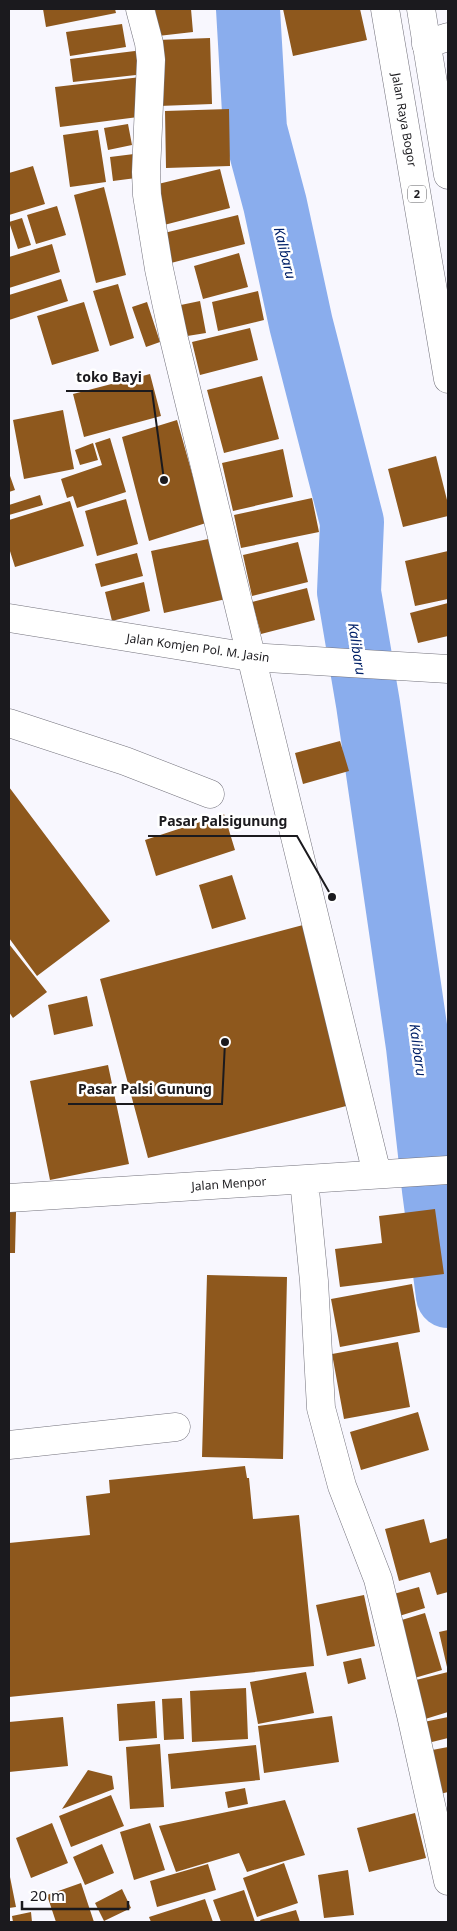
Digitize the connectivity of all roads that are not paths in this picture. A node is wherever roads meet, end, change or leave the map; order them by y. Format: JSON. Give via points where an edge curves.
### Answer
{"nodes":[{"id":1,"x":140,"y":9,"type":"edge"},
{"id":2,"x":385,"y":9,"type":"edge"},
{"id":3,"x":421,"y":9,"type":"edge"},
{"id":4,"x":437,"y":41,"type":"edge"},
{"id":5,"x":448,"y":175,"type":"edge"},
{"id":6,"x":448,"y":379,"type":"edge"},
{"id":7,"x":9,"y":618,"type":"edge"},
{"id":8,"x":250,"y":657,"type":"junction"},
{"id":9,"x":435,"y":668,"type":"edge"},
{"id":10,"x":9,"y":723,"type":"edge"},
{"id":11,"x":210,"y":794,"type":"dead end"},
{"id":12,"x":448,"y":1170,"type":"edge"},
{"id":13,"x":377,"y":1174,"type":"junction"},
{"id":14,"x":304,"y":1180,"type":"junction"},
{"id":15,"x":9,"y":1198,"type":"edge"},
{"id":16,"x":176,"y":1427,"type":"dead end"},
{"id":17,"x":9,"y":1445,"type":"edge"},
{"id":18,"x":448,"y":1881,"type":"edge"}],
"edges":[{"from":1,"to":8,"type":"main road","via":[[151,60],[146,187],[159,269]]},
{"from":2,"to":6,"type":"main road","name":"Jalan Raya Bogor","number":"2"},
{"from":3,"to":4,"type":"main road"},
{"from":4,"to":5,"type":"main road"},
{"from":7,"to":8,"type":"main road","name":"Jalan Komjen Pol. M. Jasin"},
{"from":8,"to":9,"type":"main road","name":"Jalan Komjen Pol. M. Jasin"},
{"from":8,"to":13,"type":"main road"},
{"from":10,"to":11,"type":"main road","via":[[125,761]]},
{"from":12,"to":13,"type":"main road","name":"Jalan Menpor"},
{"from":13,"to":14,"type":"main road","name":"Jalan Menpor"},
{"from":14,"to":15,"type":"main road","name":"Jalan Menpor"},
{"from":14,"to":18,"type":"main road","via":[[321,1408],[342,1486],[378,1579]]},
{"from":16,"to":17,"type":"main road"}]}
